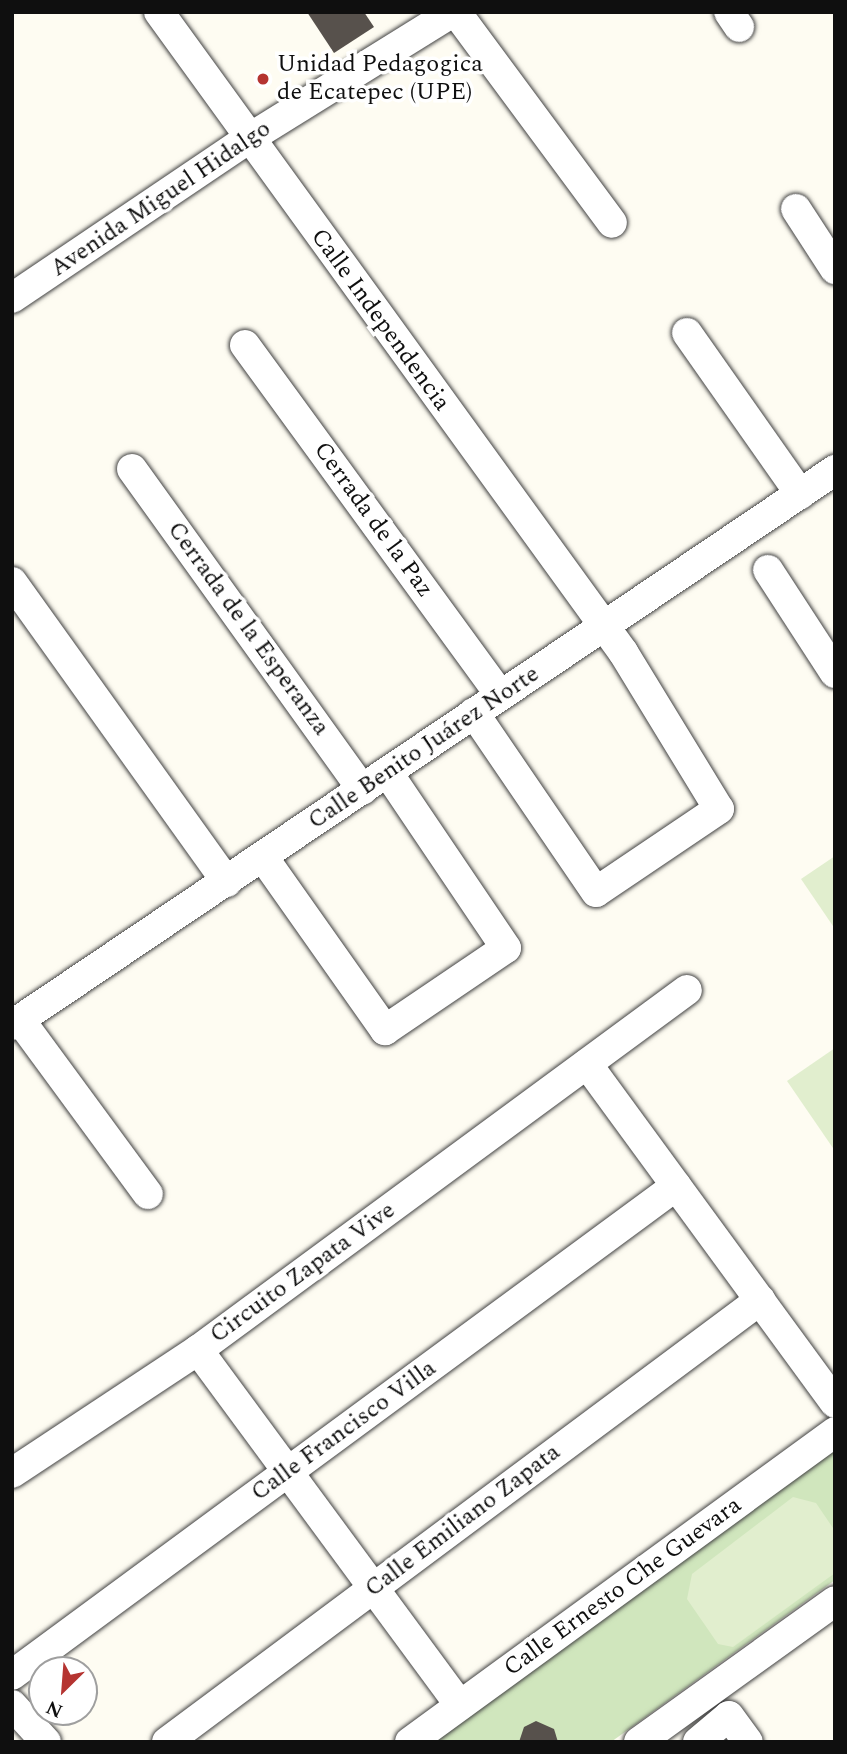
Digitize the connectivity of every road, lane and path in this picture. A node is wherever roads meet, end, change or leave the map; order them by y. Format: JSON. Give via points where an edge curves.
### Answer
{"nodes":[{"id":1,"x":159,"y":12,"type":"edge"},
{"id":2,"x":454,"y":12,"type":"edge"},
{"id":3,"x":248,"y":139,"type":"junction"},
{"id":4,"x":796,"y":209,"type":"dead end"},
{"id":5,"x":612,"y":223,"type":"dead end"},
{"id":6,"x":835,"y":269,"type":"edge"},
{"id":7,"x":12,"y":298,"type":"edge"},
{"id":8,"x":687,"y":333,"type":"dead end"},
{"id":9,"x":245,"y":345,"type":"dead end"},
{"id":10,"x":132,"y":469,"type":"dead end"},
{"id":11,"x":835,"y":470,"type":"edge"},
{"id":12,"x":800,"y":494,"type":"junction"},
{"id":13,"x":768,"y":570,"type":"dead end"},
{"id":14,"x":12,"y":582,"type":"edge"},
{"id":15,"x":603,"y":626,"type":"junction"},
{"id":16,"x":835,"y":673,"type":"edge"},
{"id":17,"x":500,"y":695,"type":"junction"},
{"id":18,"x":474,"y":713,"type":"junction"},
{"id":19,"x":388,"y":773,"type":"junction"},
{"id":20,"x":363,"y":790,"type":"junction"},
{"id":21,"x":263,"y":857,"type":"junction"},
{"id":22,"x":227,"y":882,"type":"junction"},
{"id":23,"x":687,"y":990,"type":"dead end"},
{"id":24,"x":16,"y":1022,"type":"edge"},
{"id":25,"x":587,"y":1064,"type":"junction"},
{"id":26,"x":676,"y":1186,"type":"junction"},
{"id":27,"x":148,"y":1194,"type":"dead end"},
{"id":28,"x":760,"y":1300,"type":"junction"},
{"id":29,"x":198,"y":1350,"type":"junction"},
{"id":30,"x":835,"y":1403,"type":"edge"},
{"id":31,"x":835,"y":1432,"type":"edge"},
{"id":32,"x":12,"y":1473,"type":"edge"},
{"id":33,"x":287,"y":1473,"type":"junction"},
{"id":34,"x":371,"y":1590,"type":"junction"},
{"id":35,"x":835,"y":1601,"type":"edge"},
{"id":36,"x":12,"y":1675,"type":"edge"},
{"id":37,"x":12,"y":1705,"type":"edge"},
{"id":38,"x":460,"y":1705,"type":"junction"},
{"id":39,"x":46,"y":1742,"type":"edge"},
{"id":40,"x":167,"y":1742,"type":"edge"},
{"id":41,"x":410,"y":1742,"type":"edge"},
{"id":42,"x":639,"y":1742,"type":"edge"},
{"id":43,"x":698,"y":1742,"type":"edge"},
{"id":44,"x":748,"y":1742,"type":"edge"}],
"edges":[{"from":1,"to":3,"type":"street","name":"Calle Independencia"},
{"from":2,"to":3,"type":"street","name":"Avenida Miguel Hidalgo"},
{"from":2,"to":5,"type":"street"},
{"from":3,"to":7,"type":"street","name":"Avenida Miguel Hidalgo"},
{"from":3,"to":15,"type":"street","name":"Calle Independencia"},
{"from":4,"to":6,"type":"street"},
{"from":8,"to":12,"type":"street"},
{"from":9,"to":17,"type":"street","name":"Cerrada de la Paz"},
{"from":10,"to":20,"type":"street","name":"Cerrada de la Esperanza"},
{"from":11,"to":12,"type":"street","name":"Calle Benito Juárez Norte"},
{"from":12,"to":15,"type":"street","name":"Calle Benito Juárez Norte"},
{"from":13,"to":16,"type":"street"},
{"from":14,"to":22,"type":"street"},
{"from":15,"to":17,"type":"street","name":"Calle Benito Juárez Norte"},
{"from":15,"to":18,"type":"street","name":"Calle Independencia","via":[[719,809],[596,892]]},
{"from":17,"to":18,"type":"street","name":"Calle Benito Juárez Norte"},
{"from":18,"to":19,"type":"street","name":"Calle Benito Juárez Norte"},
{"from":19,"to":20,"type":"street","name":"Calle Benito Juárez Norte"},
{"from":19,"to":21,"type":"street","via":[[506,948],[386,1030]]},
{"from":20,"to":21,"type":"street","name":"Calle Benito Juárez Norte"},
{"from":21,"to":22,"type":"street","name":"Calle Benito Juárez Norte"},
{"from":22,"to":24,"type":"street","name":"Calle Benito Juárez Norte"},
{"from":23,"to":25,"type":"street","name":"Circuito Zapata Vive"},
{"from":24,"to":27,"type":"street"},
{"from":25,"to":26,"type":"street"},
{"from":25,"to":29,"type":"street","name":"Circuito Zapata Vive"},
{"from":26,"to":28,"type":"street"},
{"from":26,"to":33,"type":"street","name":"Calle Francisco Villa"},
{"from":28,"to":30,"type":"street"},
{"from":28,"to":34,"type":"street","name":"Calle Emiliano Zapata"},
{"from":29,"to":32,"type":"street","name":"Circuito Zapata Vive"},
{"from":29,"to":33,"type":"street"},
{"from":31,"to":38,"type":"street","name":"Calle Ernesto Che Guevara"},
{"from":33,"to":34,"type":"street"},
{"from":33,"to":36,"type":"street","name":"Calle Francisco Villa"},
{"from":34,"to":38,"type":"street"},
{"from":34,"to":40,"type":"street","name":"Calle Emiliano Zapata"},
{"from":35,"to":42,"type":"street"},
{"from":37,"to":39,"type":"street"},
{"from":38,"to":41,"type":"street","name":"Calle Ernesto Che Guevara"},
{"from":43,"to":44,"type":"street","via":[[729,1716]]}]}
